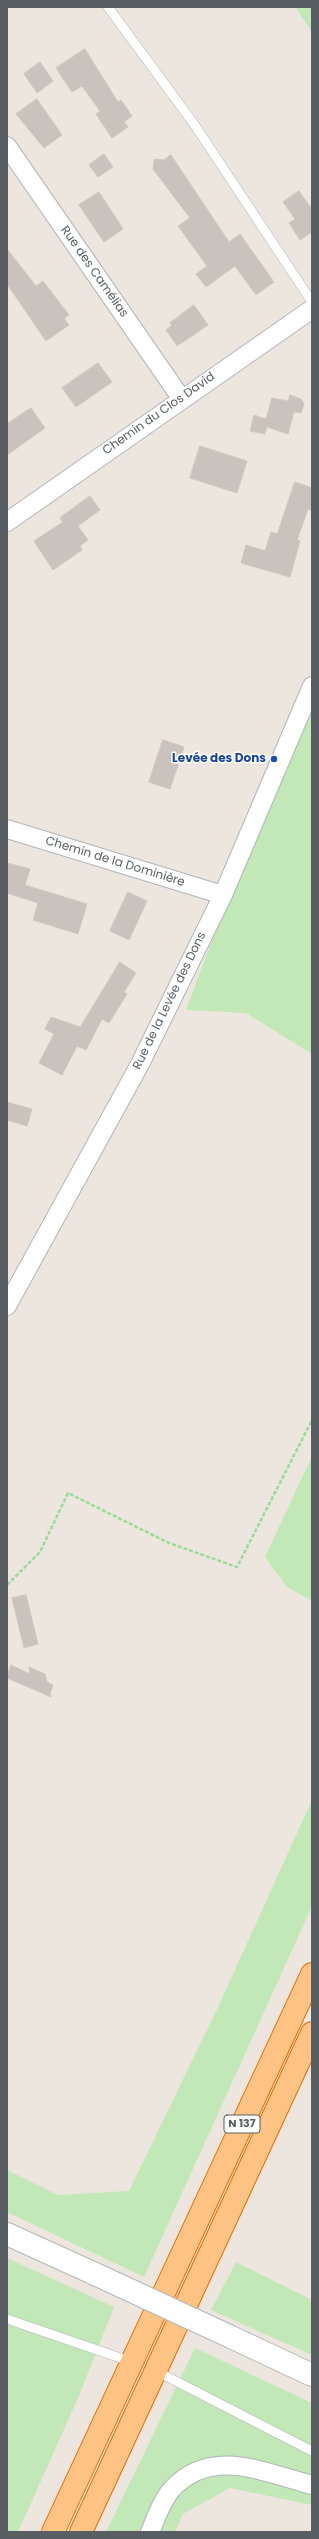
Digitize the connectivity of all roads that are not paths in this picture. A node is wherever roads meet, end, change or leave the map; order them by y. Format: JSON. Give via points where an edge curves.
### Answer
{"nodes":[{"id":1,"x":108,"y":7,"type":"edge"},
{"id":2,"x":7,"y":146,"type":"edge"},
{"id":3,"x":312,"y":302,"type":"edge"},
{"id":4,"x":312,"y":308,"type":"edge"},
{"id":5,"x":181,"y":398,"type":"junction"},
{"id":6,"x":7,"y":522,"type":"edge"},
{"id":7,"x":312,"y":686,"type":"edge"},
{"id":8,"x":7,"y":829,"type":"edge"},
{"id":9,"x":222,"y":895,"type":"junction"},
{"id":10,"x":7,"y":1306,"type":"edge"},
{"id":11,"x":312,"y":1974,"type":"edge"},
{"id":12,"x":312,"y":2034,"type":"edge"},
{"id":13,"x":7,"y":2234,"type":"edge"},
{"id":14,"x":7,"y":2319,"type":"edge"},
{"id":15,"x":132,"y":2362,"type":"junction"},
{"id":16,"x":156,"y":2371,"type":"junction"},
{"id":17,"x":312,"y":2375,"type":"edge"},
{"id":18,"x":312,"y":2451,"type":"edge"},
{"id":19,"x":312,"y":2485,"type":"edge"},
{"id":20,"x":53,"y":2532,"type":"edge"},
{"id":21,"x":81,"y":2532,"type":"edge"},
{"id":22,"x":150,"y":2532,"type":"edge"}],
"edges":[{"from":1,"to":3,"type":"lane","via":[[194,124]]},
{"from":2,"to":5,"type":"street","name":"Rue des Camélias"},
{"from":4,"to":5,"type":"street","name":"Chemin du Clos David"},
{"from":5,"to":6,"type":"street","name":"Chemin du Clos David"},
{"from":7,"to":9,"type":"street","name":"Rue de la Levée des Dons"},
{"from":8,"to":9,"type":"street","name":"Chemin de la Dominière"},
{"from":9,"to":10,"type":"street","name":"Rue de la Levée des Dons","via":[[140,1064]]},
{"from":11,"to":15,"type":"highway","number":"N 137"},
{"from":12,"to":16,"type":"highway","number":"N 137"},
{"from":13,"to":17,"type":"street","bridge":true},
{"from":14,"to":15,"type":"lane"},
{"from":15,"to":20,"type":"highway","number":"N 137"},
{"from":16,"to":18,"type":"lane"},
{"from":16,"to":21,"type":"highway","number":"N 137"},
{"from":19,"to":22,"type":"street","via":[[243,2466],[210,2465],[186,2476],[172,2490]]}]}
